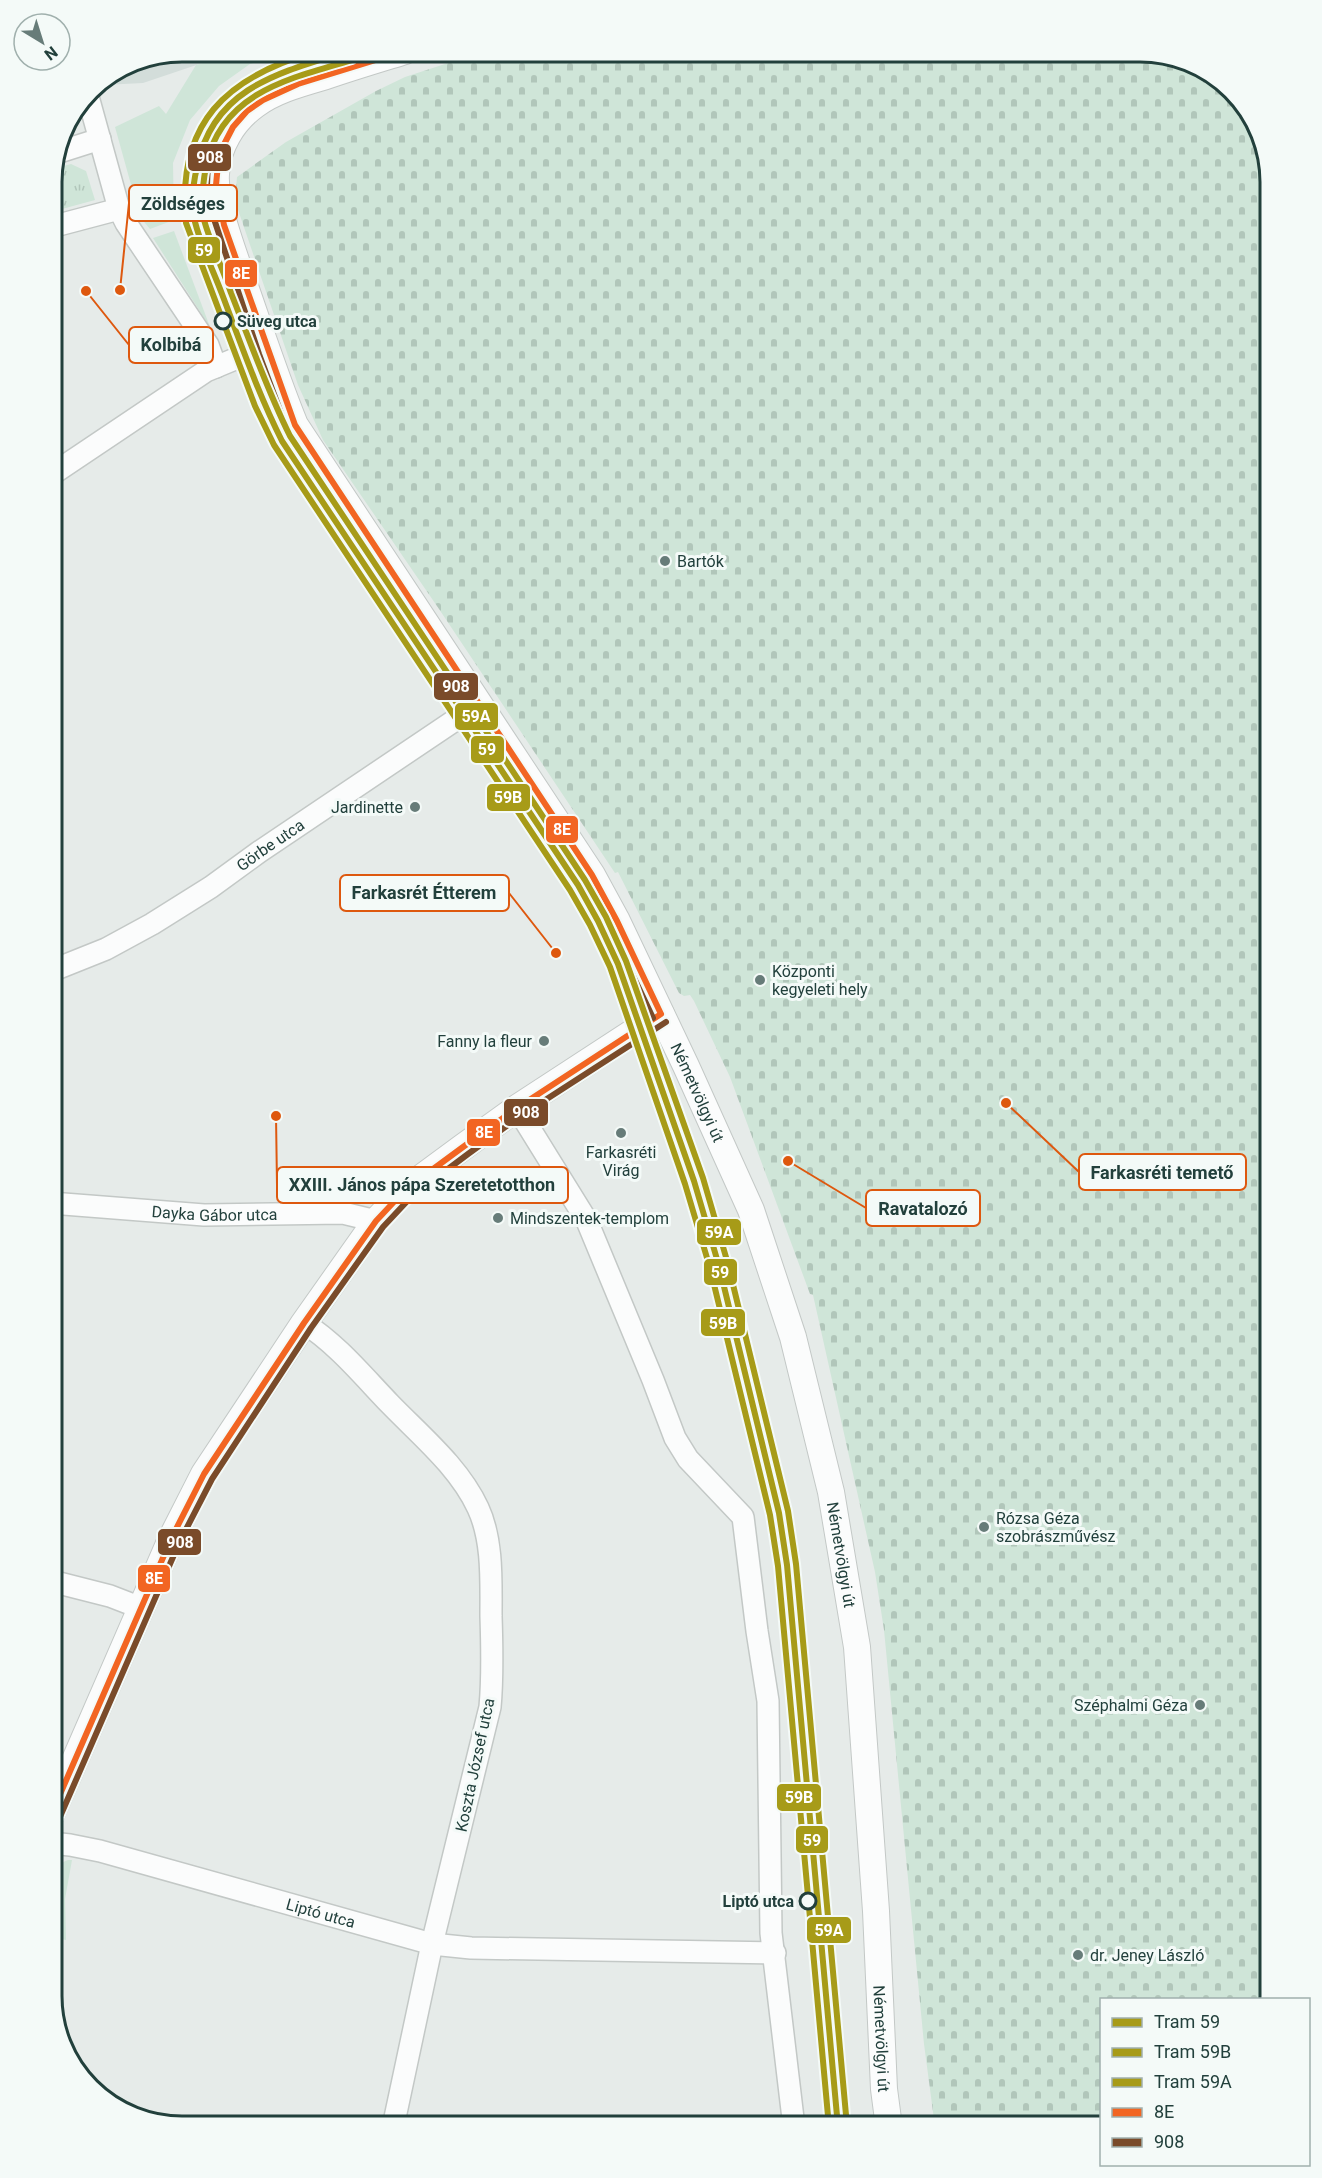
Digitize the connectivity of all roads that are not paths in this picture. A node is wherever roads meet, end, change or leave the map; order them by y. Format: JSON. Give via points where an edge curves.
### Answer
{"nodes":[{"id":1,"x":370,"y":62,"type":"edge"},
{"id":2,"x":90,"y":104,"type":"edge"},
{"id":3,"x":100,"y":139,"type":"junction"},
{"id":4,"x":66,"y":150,"type":"edge"},
{"id":5,"x":119,"y":208,"type":"junction"},
{"id":6,"x":62,"y":224,"type":"edge"},
{"id":7,"x":266,"y":349,"type":"junction"},
{"id":8,"x":216,"y":367,"type":"junction"},
{"id":9,"x":62,"y":468,"type":"edge"},
{"id":10,"x":479,"y":704,"type":"junction"},
{"id":11,"x":62,"y":967,"type":"edge"},
{"id":12,"x":661,"y":1014,"type":"junction"},
{"id":13,"x":517,"y":1108,"type":"junction"},
{"id":14,"x":62,"y":1204,"type":"edge"},
{"id":15,"x":376,"y":1221,"type":"junction"},
{"id":16,"x":304,"y":1323,"type":"junction"},
{"id":17,"x":62,"y":1584,"type":"edge"},
{"id":18,"x":141,"y":1608,"type":"junction"},
{"id":19,"x":62,"y":1790,"type":"edge"},
{"id":20,"x":62,"y":1844,"type":"edge"},
{"id":21,"x":432,"y":1944,"type":"junction"},
{"id":22,"x":775,"y":1953,"type":"junction"},
{"id":23,"x":395,"y":2116,"type":"edge"},
{"id":24,"x":793,"y":2116,"type":"edge"},
{"id":25,"x":888,"y":2116,"type":"edge"}],
"edges":[{"from":1,"to":7,"type":"street","name":"Németvölgyi út","via":[[266,97],[231,129],[217,159],[218,198]]},
{"from":2,"to":3,"type":"street"},
{"from":3,"to":4,"type":"street"},
{"from":3,"to":5,"type":"street"},
{"from":5,"to":6,"type":"street"},
{"from":5,"to":8,"type":"street","via":[[131,232],[208,345]]},
{"from":7,"to":8,"type":"street"},
{"from":7,"to":10,"type":"street","name":"Németvölgyi út","via":[[295,425]]},
{"from":8,"to":9,"type":"street"},
{"from":10,"to":11,"type":"street","name":"Görbe utca","via":[[211,887],[106,949]]},
{"from":10,"to":12,"type":"street","name":"Németvölgyi út","via":[[592,875]]},
{"from":12,"to":13,"type":"street"},
{"from":12,"to":25,"type":"street","name":"Németvölgyi út","via":[[751,1210],[793,1337],[831,1492],[857,1647]]},
{"from":13,"to":15,"type":"street","via":[[406,1189]]},
{"from":13,"to":22,"type":"street","via":[[587,1221],[675,1438],[688,1459],[743,1517],[768,1701],[771,1933]]},
{"from":14,"to":15,"type":"street","name":"Dayka Gábor utca","via":[[204,1215],[343,1213]]},
{"from":15,"to":16,"type":"street"},
{"from":16,"to":18,"type":"street","via":[[204,1474]]},
{"from":16,"to":21,"type":"street","name":"Koszta József utca","via":[[327,1340],[442,1457],[479,1508],[485,1529],[491,1566],[490,1707]]},
{"from":17,"to":18,"type":"street"},
{"from":18,"to":19,"type":"street"},
{"from":20,"to":21,"type":"street","name":"Liptó utca","via":[[100,1851]]},
{"from":21,"to":22,"type":"street","name":"Liptó utca"},
{"from":21,"to":23,"type":"street","name":"Koszta József utca"},
{"from":22,"to":24,"type":"street"}]}
